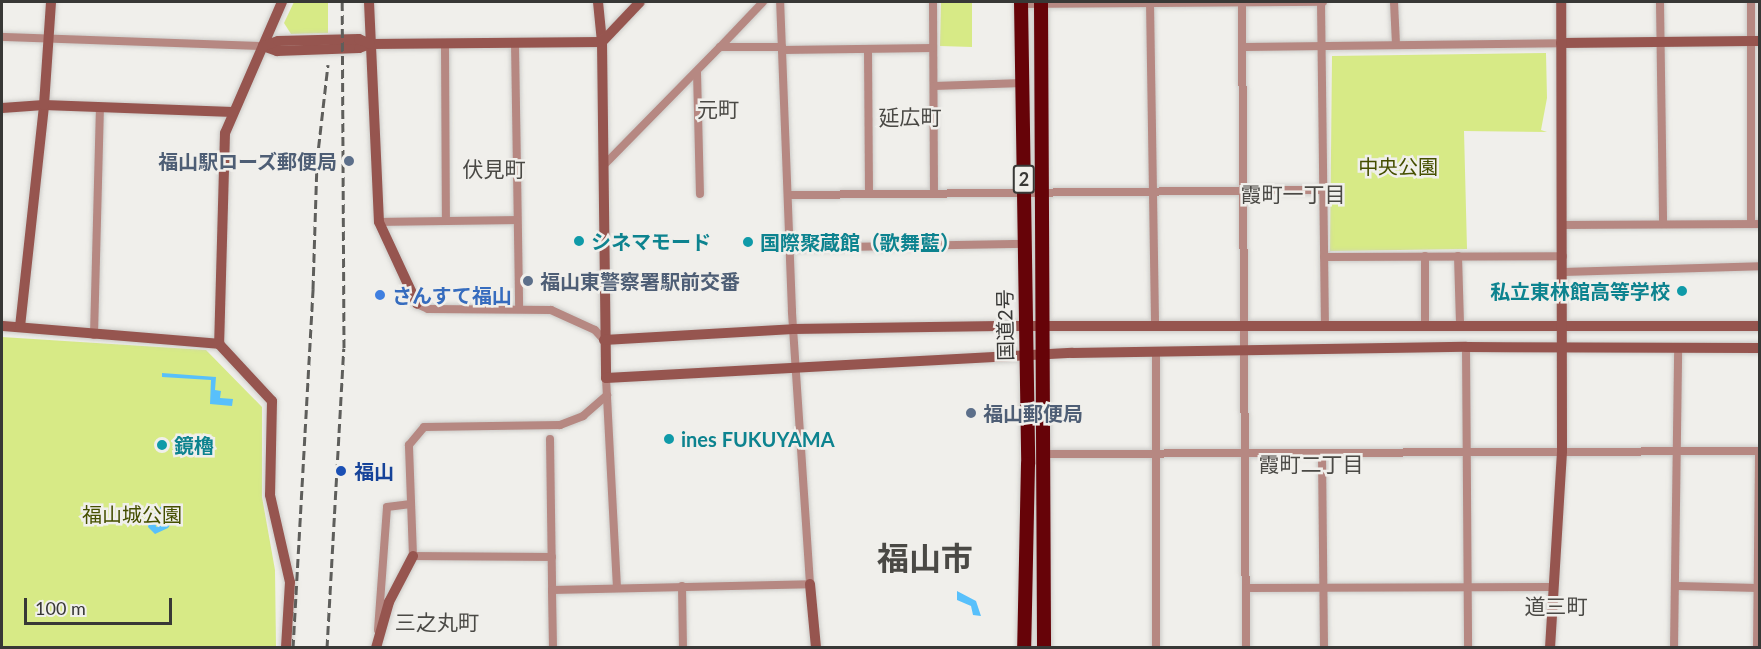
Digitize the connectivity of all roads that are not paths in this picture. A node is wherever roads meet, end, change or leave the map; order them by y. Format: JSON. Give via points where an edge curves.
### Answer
{"nodes":[{"id":1,"x":51,"y":2,"type":"edge"},
{"id":2,"x":282,"y":2,"type":"edge"},
{"id":3,"x":369,"y":2,"type":"edge"},
{"id":4,"x":598,"y":2,"type":"edge"},
{"id":5,"x":640,"y":2,"type":"edge"},
{"id":6,"x":763,"y":2,"type":"edge"},
{"id":7,"x":780,"y":2,"type":"edge"},
{"id":8,"x":933,"y":2,"type":"edge"},
{"id":9,"x":1322,"y":2,"type":"edge"},
{"id":10,"x":1394,"y":2,"type":"edge"},
{"id":11,"x":1561,"y":2,"type":"edge"},
{"id":12,"x":1660,"y":2,"type":"edge"},
{"id":13,"x":1750,"y":2,"type":"edge"},
{"id":14,"x":1021,"y":3,"type":"edge"},
{"id":15,"x":1041,"y":3,"type":"edge"},
{"id":16,"x":1150,"y":3,"type":"edge"},
{"id":17,"x":1242,"y":3,"type":"edge"},
{"id":18,"x":2,"y":37,"type":"edge"},
{"id":19,"x":49,"y":39,"type":"junction"},
{"id":20,"x":1755,"y":41,"type":"edge"},
{"id":21,"x":602,"y":42,"type":"junction"},
{"id":22,"x":515,"y":43,"type":"junction"},
{"id":23,"x":1561,"y":43,"type":"junction"},
{"id":24,"x":1660,"y":43,"type":"junction"},
{"id":25,"x":370,"y":44,"type":"junction"},
{"id":26,"x":445,"y":44,"type":"junction"},
{"id":27,"x":1395,"y":45,"type":"junction"},
{"id":28,"x":263,"y":46,"type":"junction"},
{"id":29,"x":1322,"y":46,"type":"junction"},
{"id":30,"x":720,"y":47,"type":"junction"},
{"id":31,"x":1244,"y":47,"type":"junction"},
{"id":32,"x":782,"y":48,"type":"junction"},
{"id":33,"x":933,"y":48,"type":"junction"},
{"id":34,"x":868,"y":49,"type":"junction"},
{"id":35,"x":697,"y":72,"type":"junction"},
{"id":36,"x":1023,"y":83,"type":"junction"},
{"id":37,"x":933,"y":86,"type":"junction"},
{"id":38,"x":44,"y":105,"type":"junction"},
{"id":39,"x":2,"y":108,"type":"edge"},
{"id":40,"x":100,"y":108,"type":"junction"},
{"id":41,"x":233,"y":112,"type":"junction"},
{"id":42,"x":604,"y":165,"type":"junction"},
{"id":43,"x":1154,"y":190,"type":"junction"},
{"id":44,"x":1244,"y":190,"type":"junction"},
{"id":45,"x":1323,"y":190,"type":"junction"},
{"id":46,"x":1023,"y":192,"type":"junction"},
{"id":47,"x":1041,"y":192,"type":"junction"},
{"id":48,"x":934,"y":193,"type":"junction"},
{"id":49,"x":700,"y":194,"type":"dead end"},
{"id":50,"x":869,"y":194,"type":"junction"},
{"id":51,"x":788,"y":195,"type":"junction"},
{"id":52,"x":446,"y":220,"type":"junction"},
{"id":53,"x":516,"y":220,"type":"junction"},
{"id":54,"x":379,"y":222,"type":"junction"},
{"id":55,"x":1663,"y":224,"type":"junction"},
{"id":56,"x":1755,"y":224,"type":"edge"},
{"id":57,"x":1563,"y":225,"type":"junction"},
{"id":58,"x":1024,"y":244,"type":"junction"},
{"id":59,"x":790,"y":248,"type":"junction"},
{"id":60,"x":1425,"y":256,"type":"junction"},
{"id":61,"x":1458,"y":256,"type":"junction"},
{"id":62,"x":1563,"y":256,"type":"junction"},
{"id":63,"x":1324,"y":257,"type":"junction"},
{"id":64,"x":1760,"y":266,"type":"edge"},
{"id":65,"x":1563,"y":272,"type":"junction"},
{"id":66,"x":417,"y":304,"type":"joint"},
{"id":67,"x":519,"y":308,"type":"junction"},
{"id":68,"x":1425,"y":324,"type":"junction"},
{"id":69,"x":1460,"y":324,"type":"junction"},
{"id":70,"x":1563,"y":324,"type":"junction"},
{"id":71,"x":1246,"y":325,"type":"junction"},
{"id":72,"x":1325,"y":326,"type":"junction"},
{"id":73,"x":1760,"y":326,"type":"edge"},
{"id":74,"x":2,"y":327,"type":"edge"},
{"id":75,"x":20,"y":327,"type":"junction"},
{"id":76,"x":1024,"y":327,"type":"junction"},
{"id":77,"x":1043,"y":327,"type":"junction"},
{"id":78,"x":1155,"y":327,"type":"junction"},
{"id":79,"x":793,"y":329,"type":"junction"},
{"id":80,"x":93,"y":335,"type":"junction"},
{"id":81,"x":604,"y":340,"type":"junction"},
{"id":82,"x":219,"y":344,"type":"junction"},
{"id":83,"x":1466,"y":347,"type":"junction"},
{"id":84,"x":1678,"y":347,"type":"junction"},
{"id":85,"x":1563,"y":348,"type":"junction"},
{"id":86,"x":1760,"y":348,"type":"edge"},
{"id":87,"x":1247,"y":353,"type":"junction"},
{"id":88,"x":1156,"y":354,"type":"junction"},
{"id":89,"x":1043,"y":355,"type":"junction"},
{"id":90,"x":1024,"y":356,"type":"junction"},
{"id":91,"x":798,"y":367,"type":"junction"},
{"id":92,"x":606,"y":378,"type":"junction"},
{"id":93,"x":607,"y":395,"type":"junction"},
{"id":94,"x":550,"y":439,"type":"dead end"},
{"id":95,"x":1677,"y":451,"type":"junction"},
{"id":96,"x":1759,"y":451,"type":"edge"},
{"id":97,"x":1562,"y":452,"type":"junction"},
{"id":98,"x":1045,"y":454,"type":"junction"},
{"id":99,"x":1156,"y":454,"type":"junction"},
{"id":100,"x":1246,"y":454,"type":"junction"},
{"id":101,"x":1467,"y":454,"type":"junction"},
{"id":102,"x":1322,"y":455,"type":"junction"},
{"id":103,"x":411,"y":504,"type":"junction"},
{"id":104,"x":413,"y":556,"type":"junction"},
{"id":105,"x":552,"y":557,"type":"junction"},
{"id":106,"x":810,"y":584,"type":"junction"},
{"id":107,"x":682,"y":586,"type":"junction"},
{"id":108,"x":1324,"y":586,"type":"junction"},
{"id":109,"x":1469,"y":586,"type":"junction"},
{"id":110,"x":1677,"y":586,"type":"junction"},
{"id":111,"x":1552,"y":587,"type":"junction"},
{"id":112,"x":617,"y":588,"type":"junction"},
{"id":113,"x":1247,"y":588,"type":"junction"},
{"id":114,"x":1758,"y":588,"type":"junction"},
{"id":115,"x":552,"y":590,"type":"junction"},
{"id":116,"x":378,"y":632,"type":"junction"},
{"id":117,"x":286,"y":648,"type":"edge"},
{"id":118,"x":376,"y":648,"type":"edge"},
{"id":119,"x":553,"y":648,"type":"edge"},
{"id":120,"x":683,"y":648,"type":"edge"},
{"id":121,"x":816,"y":648,"type":"edge"},
{"id":122,"x":1024,"y":648,"type":"edge"},
{"id":123,"x":1044,"y":648,"type":"edge"},
{"id":124,"x":1156,"y":648,"type":"edge"},
{"id":125,"x":1246,"y":648,"type":"edge"},
{"id":126,"x":1324,"y":648,"type":"edge"},
{"id":127,"x":1468,"y":648,"type":"edge"},
{"id":128,"x":1550,"y":648,"type":"edge"},
{"id":129,"x":1674,"y":648,"type":"edge"},
{"id":130,"x":1757,"y":648,"type":"edge"}],
"edges":[{"from":1,"to":19,"type":"street"},
{"from":2,"to":28,"type":"street"},
{"from":3,"to":25,"type":"street"},
{"from":4,"to":21,"type":"street"},
{"from":5,"to":21,"type":"street"},
{"from":6,"to":30,"type":"street"},
{"from":7,"to":32,"type":"street"},
{"from":8,"to":33,"type":"street"},
{"from":9,"to":17,"type":"street"},
{"from":9,"to":29,"type":"street"},
{"from":10,"to":27,"type":"street"},
{"from":11,"to":23,"type":"street"},
{"from":12,"to":24,"type":"street"},
{"from":13,"to":20,"type":"street"},
{"from":14,"to":15,"type":"street"},
{"from":14,"to":36,"type":"highway","name":"国道2号","number":"2"},
{"from":15,"to":16,"type":"street"},
{"from":15,"to":47,"type":"highway","name":"国道2号","number":"2"},
{"from":16,"to":17,"type":"street"},
{"from":16,"to":43,"type":"street"},
{"from":17,"to":31,"type":"street"},
{"from":18,"to":19,"type":"street"},
{"from":19,"to":28,"type":"street"},
{"from":19,"to":38,"type":"street"},
{"from":20,"to":24,"type":"street"},
{"from":20,"to":56,"type":"street"},
{"from":21,"to":22,"type":"street"},
{"from":21,"to":42,"type":"street"},
{"from":22,"to":26,"type":"street"},
{"from":22,"to":53,"type":"street"},
{"from":23,"to":24,"type":"street"},
{"from":23,"to":27,"type":"street"},
{"from":23,"to":57,"type":"street"},
{"from":24,"to":55,"type":"street"},
{"from":25,"to":26,"type":"street"},
{"from":25,"to":28,"type":"street","via":[[348,39],[278,41]]},
{"from":25,"to":54,"type":"street"},
{"from":26,"to":52,"type":"street"},
{"from":27,"to":29,"type":"street"},
{"from":28,"to":41,"type":"street"},
{"from":29,"to":31,"type":"street"},
{"from":29,"to":45,"type":"street"},
{"from":30,"to":32,"type":"street"},
{"from":30,"to":35,"type":"street"},
{"from":31,"to":44,"type":"street"},
{"from":32,"to":34,"type":"street"},
{"from":32,"to":51,"type":"street"},
{"from":33,"to":34,"type":"street"},
{"from":33,"to":37,"type":"street"},
{"from":34,"to":50,"type":"street"},
{"from":35,"to":42,"type":"street"},
{"from":35,"to":49,"type":"street"},
{"from":36,"to":37,"type":"street"},
{"from":36,"to":46,"type":"highway","name":"国道2号","number":"2"},
{"from":37,"to":48,"type":"street"},
{"from":38,"to":39,"type":"street"},
{"from":38,"to":40,"type":"street"},
{"from":38,"to":75,"type":"street"},
{"from":40,"to":41,"type":"street"},
{"from":40,"to":80,"type":"street"},
{"from":41,"to":82,"type":"street","via":[[225,134]]},
{"from":42,"to":81,"type":"street"},
{"from":43,"to":44,"type":"street"},
{"from":43,"to":47,"type":"street"},
{"from":43,"to":78,"type":"street"},
{"from":44,"to":45,"type":"street"},
{"from":44,"to":71,"type":"street"},
{"from":45,"to":63,"type":"street"},
{"from":46,"to":47,"type":"street"},
{"from":46,"to":48,"type":"street"},
{"from":46,"to":58,"type":"highway","name":"国道2号","number":"2"},
{"from":47,"to":77,"type":"highway","name":"国道2号","number":"2"},
{"from":48,"to":50,"type":"street"},
{"from":50,"to":51,"type":"street"},
{"from":51,"to":59,"type":"street"},
{"from":52,"to":53,"type":"street"},
{"from":52,"to":54,"type":"street"},
{"from":53,"to":67,"type":"street"},
{"from":54,"to":66,"type":"street"},
{"from":55,"to":56,"type":"street"},
{"from":55,"to":57,"type":"street"},
{"from":57,"to":62,"type":"street"},
{"from":58,"to":59,"type":"street"},
{"from":58,"to":76,"type":"highway","name":"国道2号","number":"2"},
{"from":59,"to":79,"type":"street"},
{"from":60,"to":61,"type":"street"},
{"from":60,"to":63,"type":"street"},
{"from":60,"to":68,"type":"street"},
{"from":61,"to":62,"type":"street"},
{"from":61,"to":69,"type":"street"},
{"from":62,"to":65,"type":"street"},
{"from":63,"to":72,"type":"street"},
{"from":64,"to":65,"type":"street"},
{"from":65,"to":70,"type":"street"},
{"from":66,"to":67,"type":"street","via":[[428,309]]},
{"from":67,"to":81,"type":"street","via":[[551,310],[595,330]]},
{"from":68,"to":69,"type":"street"},
{"from":68,"to":72,"type":"street"},
{"from":69,"to":70,"type":"street"},
{"from":70,"to":73,"type":"street"},
{"from":70,"to":85,"type":"street"},
{"from":71,"to":72,"type":"street"},
{"from":71,"to":78,"type":"street"},
{"from":71,"to":87,"type":"street"},
{"from":74,"to":75,"type":"street"},
{"from":75,"to":80,"type":"street"},
{"from":76,"to":77,"type":"street"},
{"from":76,"to":79,"type":"street"},
{"from":76,"to":90,"type":"highway","name":"国道2号","number":"2"},
{"from":77,"to":78,"type":"street"},
{"from":77,"to":89,"type":"highway","name":"国道2号","number":"2"},
{"from":79,"to":81,"type":"street"},
{"from":79,"to":91,"type":"street"},
{"from":80,"to":82,"type":"street"},
{"from":81,"to":92,"type":"street"},
{"from":82,"to":117,"type":"street","via":[[272,401],[270,495],[290,582]]},
{"from":83,"to":85,"type":"street"},
{"from":83,"to":87,"type":"street"},
{"from":83,"to":101,"type":"street"},
{"from":84,"to":85,"type":"street"},
{"from":84,"to":86,"type":"street"},
{"from":84,"to":95,"type":"street"},
{"from":85,"to":97,"type":"street"},
{"from":87,"to":88,"type":"street"},
{"from":87,"to":100,"type":"street"},
{"from":88,"to":89,"type":"street"},
{"from":88,"to":99,"type":"street"},
{"from":89,"to":90,"type":"street"},
{"from":89,"to":98,"type":"highway","name":"国道2号","number":"2"},
{"from":90,"to":91,"type":"street"},
{"from":90,"to":122,"type":"highway","name":"国道2号","number":"2","via":[[1028,464]]},
{"from":91,"to":92,"type":"street"},
{"from":91,"to":106,"type":"street"},
{"from":92,"to":93,"type":"street"},
{"from":93,"to":103,"type":"street","via":[[582,416],[560,425],[424,426],[410,445]]},
{"from":93,"to":112,"type":"street"},
{"from":94,"to":105,"type":"street"},
{"from":95,"to":96,"type":"street"},
{"from":95,"to":97,"type":"street"},
{"from":95,"to":110,"type":"street"},
{"from":96,"to":114,"type":"street"},
{"from":97,"to":101,"type":"street"},
{"from":97,"to":111,"type":"street"},
{"from":98,"to":99,"type":"street"},
{"from":98,"to":123,"type":"highway","name":"国道2号","number":"2"},
{"from":99,"to":100,"type":"street"},
{"from":99,"to":124,"type":"street"},
{"from":100,"to":102,"type":"street"},
{"from":100,"to":113,"type":"street"},
{"from":101,"to":102,"type":"street"},
{"from":101,"to":109,"type":"street"},
{"from":102,"to":108,"type":"street"},
{"from":103,"to":104,"type":"street"},
{"from":103,"to":116,"type":"street","via":[[387,507]]},
{"from":104,"to":105,"type":"street"},
{"from":104,"to":116,"type":"street"},
{"from":105,"to":115,"type":"street"},
{"from":106,"to":107,"type":"street"},
{"from":106,"to":121,"type":"street"},
{"from":107,"to":112,"type":"street"},
{"from":107,"to":120,"type":"street"},
{"from":108,"to":109,"type":"street"},
{"from":108,"to":113,"type":"street"},
{"from":108,"to":126,"type":"street"},
{"from":109,"to":111,"type":"street"},
{"from":109,"to":127,"type":"street"},
{"from":110,"to":114,"type":"street"},
{"from":110,"to":129,"type":"street"},
{"from":111,"to":128,"type":"street"},
{"from":112,"to":115,"type":"street"},
{"from":113,"to":125,"type":"street"},
{"from":114,"to":130,"type":"street"},
{"from":115,"to":119,"type":"street"},
{"from":116,"to":118,"type":"street"}]}
